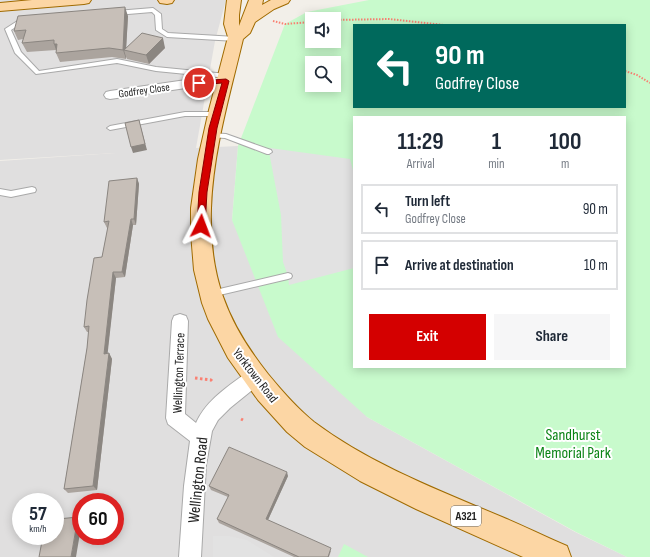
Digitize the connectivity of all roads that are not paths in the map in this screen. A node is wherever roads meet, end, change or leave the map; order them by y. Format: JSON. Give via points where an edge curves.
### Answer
{"nodes":[{"id":1,"x":11,"y":0,"type":"edge"},
{"id":2,"x":84,"y":0,"type":"edge"},
{"id":3,"x":234,"y":0,"type":"edge"},
{"id":4,"x":256,"y":0,"type":"edge"},
{"id":5,"x":283,"y":0,"type":"edge"},
{"id":6,"x":0,"y":3,"type":"edge"},
{"id":7,"x":0,"y":7,"type":"edge"},
{"id":8,"x":106,"y":14,"type":"edge"},
{"id":9,"x":250,"y":19,"type":"junction"},
{"id":10,"x":28,"y":20,"type":"edge"},
{"id":11,"x":236,"y":38,"type":"junction"},
{"id":12,"x":226,"y":78,"type":"junction"},
{"id":13,"x":110,"y":95,"type":"dead end"},
{"id":14,"x":217,"y":114,"type":"junction"},
{"id":15,"x":110,"y":128,"type":"dead end"},
{"id":16,"x":212,"y":136,"type":"junction"},
{"id":17,"x":269,"y":152,"type":"dead end"},
{"id":18,"x":32,"y":190,"type":"dead end"},
{"id":19,"x":0,"y":192,"type":"edge"},
{"id":20,"x":288,"y":276,"type":"dead end"},
{"id":21,"x":209,"y":294,"type":"junction"},
{"id":22,"x":180,"y":321,"type":"dead end"},
{"id":23,"x":255,"y":377,"type":"junction"},
{"id":24,"x":200,"y":437,"type":"junction"},
{"id":25,"x":190,"y":557,"type":"edge"},
{"id":26,"x":556,"y":557,"type":"edge"}],
"edges":[{"from":1,"to":6,"type":"main road"},
{"from":2,"to":7,"type":"main road"},
{"from":3,"to":11,"type":"main road","name":"Yorktown Road","number":"A321","via":[[230,23]]},
{"from":4,"to":9,"type":"main road","name":"Yorktown Road","number":"A321"},
{"from":5,"to":9,"type":"main road"},
{"from":8,"to":11,"type":"lane","via":[[153,10],[158,14],[159,30],[167,35]]},
{"from":9,"to":11,"type":"main road","name":"Yorktown Road","number":"A321","via":[[245,30]]},
{"from":10,"to":12,"type":"lane","via":[[20,21],[8,29],[18,53],[38,73],[117,60],[156,69]]},
{"from":11,"to":12,"type":"main road","name":"Yorktown Road","number":"A321"},
{"from":12,"to":13,"type":"street","name":"Godfrey Close"},
{"from":12,"to":14,"type":"main road","name":"Yorktown Road","number":"A321"},
{"from":14,"to":15,"type":"lane","via":[[185,114]]},
{"from":14,"to":16,"type":"main road","name":"Yorktown Road","number":"A321"},
{"from":16,"to":17,"type":"lane","via":[[226,136]]},
{"from":16,"to":21,"type":"main road","name":"Yorktown Road","number":"A321","via":[[203,192],[201,229]]},
{"from":18,"to":19,"type":"lane","via":[[11,194]]},
{"from":20,"to":21,"type":"lane"},
{"from":21,"to":23,"type":"main road","name":"Yorktown Road","number":"A321","via":[[231,343]]},
{"from":22,"to":24,"type":"street","name":"Wellington Terrace","via":[[175,418]]},
{"from":23,"to":24,"type":"street","name":"Wellington Road","via":[[216,409],[206,421]]},
{"from":23,"to":26,"type":"main road","name":"Yorktown Road","number":"A321","via":[[303,429],[376,476]]},
{"from":24,"to":25,"type":"street","name":"Wellington Road"}]}
